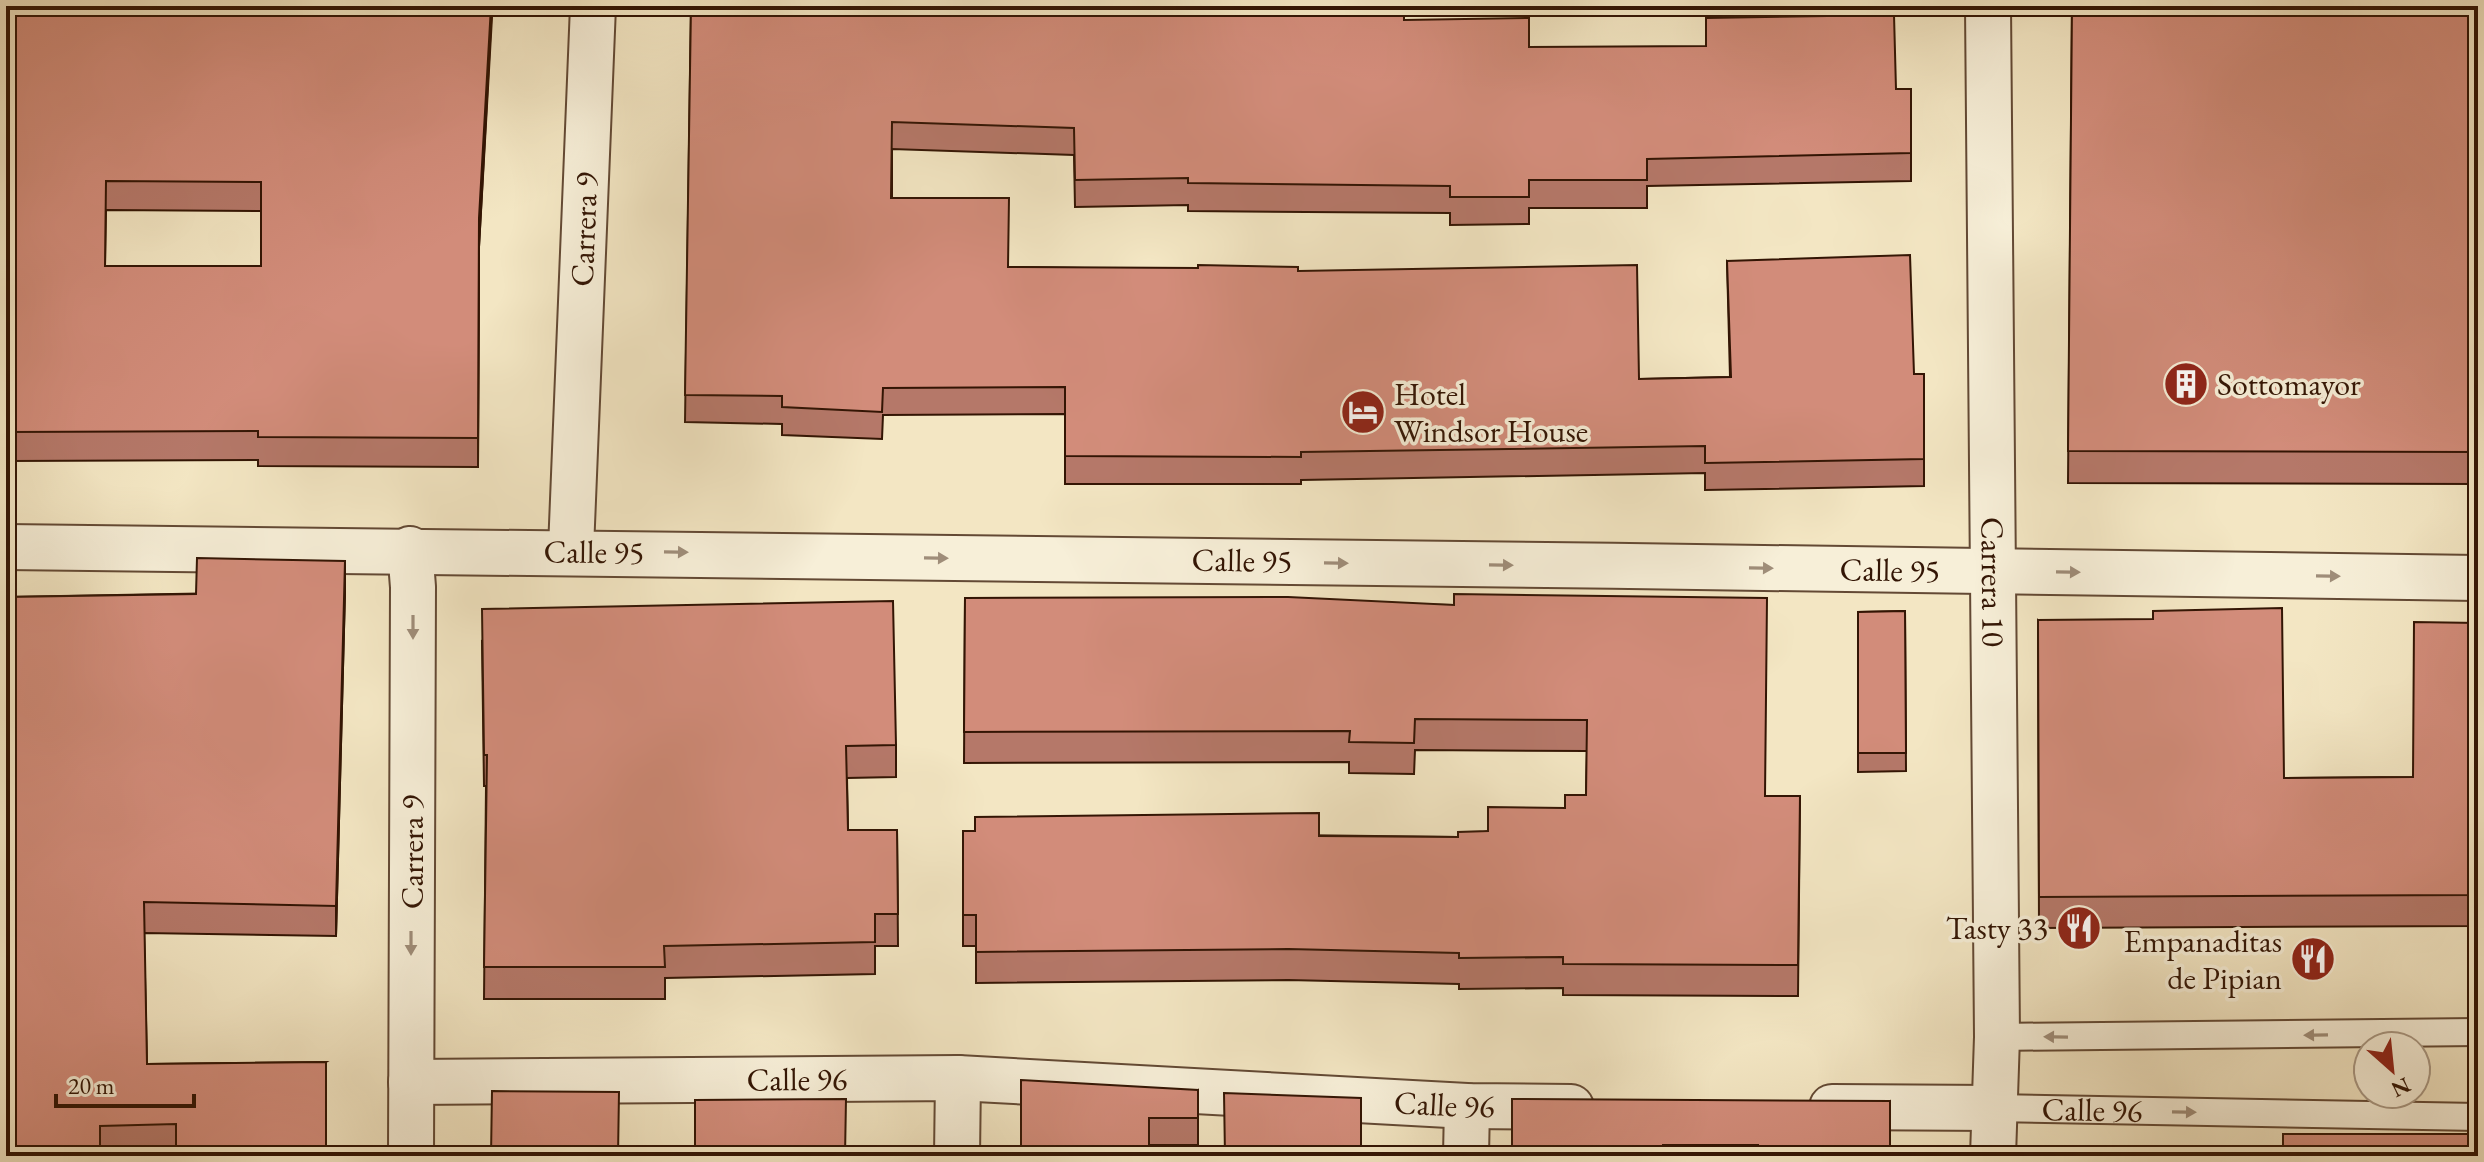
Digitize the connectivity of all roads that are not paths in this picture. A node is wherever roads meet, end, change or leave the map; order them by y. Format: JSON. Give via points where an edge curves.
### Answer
{"nodes":[{"id":1,"x":593,"y":6,"type":"edge"},
{"id":2,"x":1988,"y":6,"type":"edge"},
{"id":3,"x":6,"y":547,"type":"edge"},
{"id":4,"x":410,"y":549,"type":"junction"},
{"id":5,"x":571,"y":549,"type":"junction"},
{"id":6,"x":1990,"y":571,"type":"junction"},
{"id":7,"x":2478,"y":578,"type":"edge"},
{"id":8,"x":2478,"y":1032,"type":"edge"},
{"id":9,"x":1997,"y":1037,"type":"junction"},
{"id":10,"x":958,"y":1078,"type":"junction"},
{"id":11,"x":411,"y":1082,"type":"junction"},
{"id":12,"x":1467,"y":1106,"type":"junction"},
{"id":13,"x":1609,"y":1107,"type":"edge"},
{"id":14,"x":1799,"y":1107,"type":"edge"},
{"id":15,"x":1994,"y":1108,"type":"junction"},
{"id":16,"x":2478,"y":1117,"type":"edge"},
{"id":17,"x":411,"y":1156,"type":"edge"},
{"id":18,"x":957,"y":1156,"type":"edge"},
{"id":19,"x":1466,"y":1156,"type":"edge"},
{"id":20,"x":1993,"y":1156,"type":"edge"}],
"edges":[{"from":1,"to":5,"type":"street","name":"Carrera 9"},
{"from":2,"to":6,"type":"street","name":"Carrera 10"},
{"from":3,"to":4,"type":"street","name":"Calle 95"},
{"from":4,"to":5,"type":"street","name":"Calle 95"},
{"from":4,"to":11,"type":"street","name":"Carrera 9","one_way":true},
{"from":5,"to":6,"type":"street","name":"Calle 95","one_way":true,"via":[[945,559]]},
{"from":6,"to":7,"type":"street","name":"Calle 95","one_way":true},
{"from":6,"to":9,"type":"street","name":"Carrera 10"},
{"from":8,"to":9,"type":"lane","one_way":true},
{"from":9,"to":15,"type":"street","name":"Carrera 10"},
{"from":10,"to":11,"type":"street","name":"Calle 96"},
{"from":10,"to":12,"type":"street","name":"Calle 96"},
{"from":10,"to":18,"type":"street"},
{"from":11,"to":17,"type":"street","name":"Carrera 9"},
{"from":12,"to":13,"type":"street","name":"Calle 96"},
{"from":12,"to":19,"type":"street"},
{"from":14,"to":15,"type":"street","name":"Calle 96"},
{"from":15,"to":16,"type":"lane","name":"Calle 96","one_way":true},
{"from":15,"to":20,"type":"street","name":"Carrera 10"}]}
